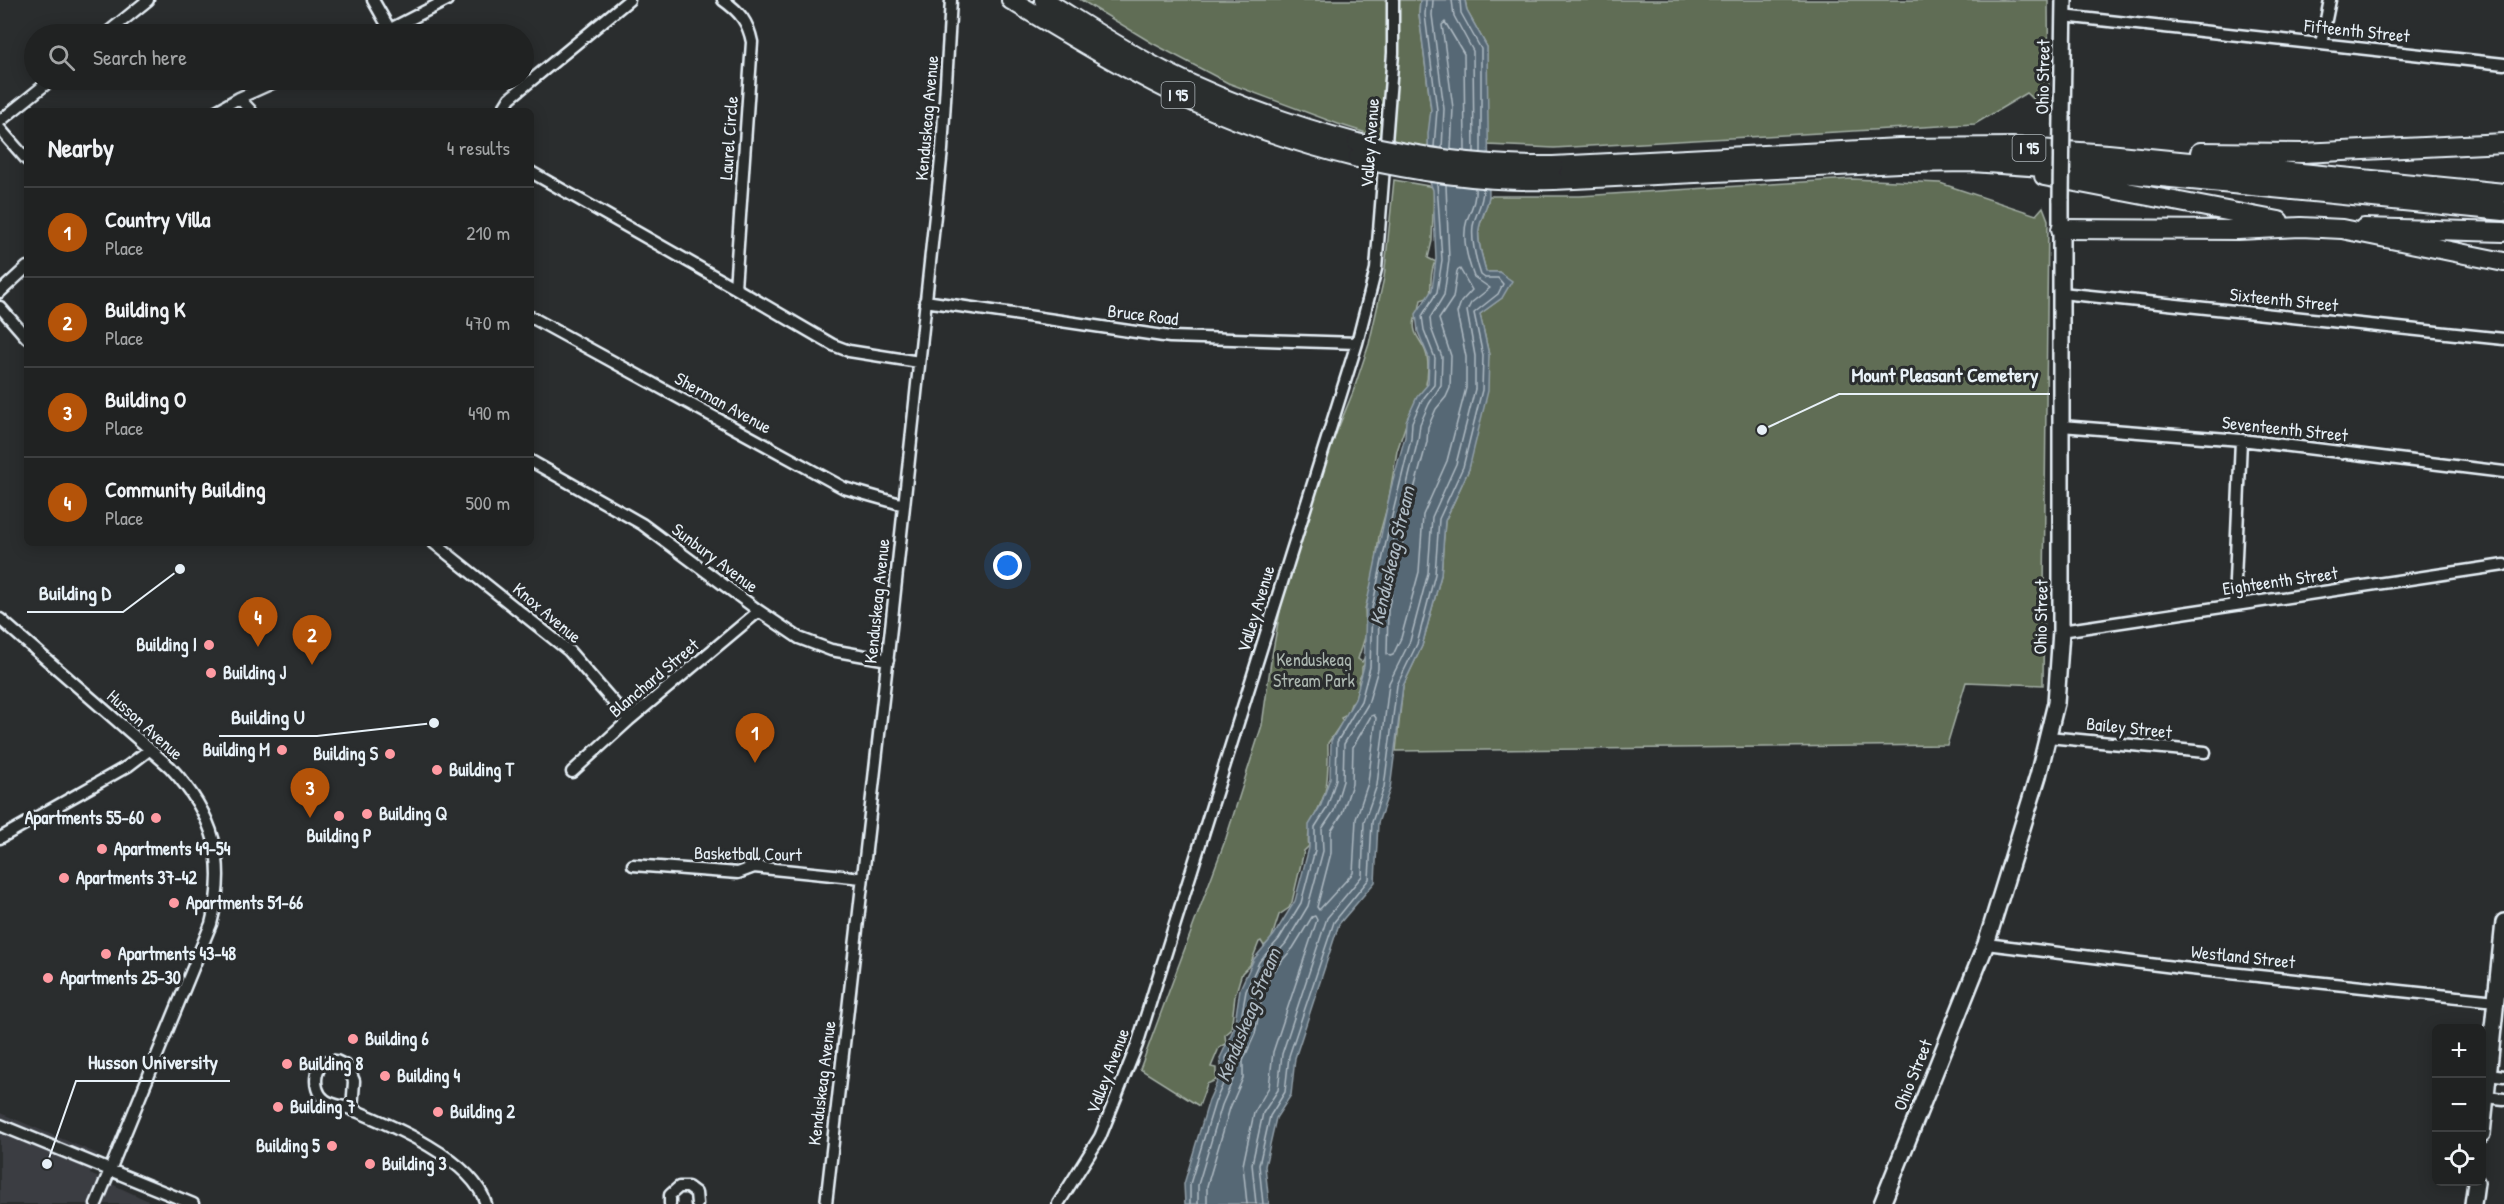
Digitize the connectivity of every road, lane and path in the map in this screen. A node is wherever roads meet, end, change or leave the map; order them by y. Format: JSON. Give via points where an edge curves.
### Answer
{"nodes":[{"id":1,"x":148,"y":0,"type":"edge"},
{"id":2,"x":373,"y":0,"type":"edge"},
{"id":3,"x":447,"y":0,"type":"edge"},
{"id":4,"x":630,"y":0,"type":"edge"},
{"id":5,"x":723,"y":0,"type":"edge"},
{"id":6,"x":1011,"y":0,"type":"edge"},
{"id":7,"x":1044,"y":0,"type":"edge"},
{"id":8,"x":1393,"y":0,"type":"edge"},
{"id":9,"x":2064,"y":0,"type":"edge"},
{"id":10,"x":2330,"y":0,"type":"edge"},
{"id":11,"x":951,"y":4,"type":"edge"},
{"id":12,"x":2063,"y":16,"type":"junction"},
{"id":13,"x":118,"y":24,"type":"edge"},
{"id":14,"x":382,"y":24,"type":"edge"},
{"id":15,"x":400,"y":24,"type":"edge"},
{"id":16,"x":2320,"y":44,"type":"junction"},
{"id":17,"x":2504,"y":64,"type":"edge"},
{"id":18,"x":534,"y":78,"type":"edge"},
{"id":19,"x":39,"y":90,"type":"edge"},
{"id":20,"x":257,"y":90,"type":"edge"},
{"id":21,"x":520,"y":90,"type":"edge"},
{"id":22,"x":239,"y":98,"type":"junction"},
{"id":23,"x":221,"y":108,"type":"edge"},
{"id":24,"x":248,"y":108,"type":"edge"},
{"id":25,"x":504,"y":108,"type":"edge"},
{"id":26,"x":0,"y":121,"type":"edge"},
{"id":27,"x":0,"y":129,"type":"edge"},
{"id":28,"x":2504,"y":143,"type":"edge"},
{"id":29,"x":1358,"y":150,"type":"junction"},
{"id":30,"x":2108,"y":154,"type":"junction"},
{"id":31,"x":24,"y":157,"type":"edge"},
{"id":32,"x":1899,"y":163,"type":"junction"},
{"id":33,"x":1553,"y":173,"type":"junction"},
{"id":34,"x":534,"y":174,"type":"edge"},
{"id":35,"x":2504,"y":193,"type":"edge"},
{"id":36,"x":2504,"y":211,"type":"edge"},
{"id":37,"x":2301,"y":226,"type":"junction"},
{"id":38,"x":2061,"y":229,"type":"junction"},
{"id":39,"x":2342,"y":229,"type":"junction"},
{"id":40,"x":2504,"y":232,"type":"edge"},
{"id":41,"x":2504,"y":262,"type":"edge"},
{"id":42,"x":24,"y":270,"type":"edge"},
{"id":43,"x":735,"y":288,"type":"junction"},
{"id":44,"x":0,"y":292,"type":"edge"},
{"id":45,"x":2061,"y":294,"type":"junction"},
{"id":46,"x":925,"y":301,"type":"junction"},
{"id":47,"x":0,"y":307,"type":"edge"},
{"id":48,"x":534,"y":318,"type":"edge"},
{"id":49,"x":24,"y":335,"type":"edge"},
{"id":50,"x":2504,"y":339,"type":"edge"},
{"id":51,"x":1357,"y":343,"type":"junction"},
{"id":52,"x":919,"y":362,"type":"junction"},
{"id":53,"x":2061,"y":426,"type":"junction"},
{"id":54,"x":2241,"y":440,"type":"junction"},
{"id":55,"x":534,"y":463,"type":"edge"},
{"id":56,"x":2504,"y":472,"type":"edge"},
{"id":57,"x":904,"y":505,"type":"junction"},
{"id":58,"x":438,"y":546,"type":"edge"},
{"id":59,"x":2504,"y":565,"type":"edge"},
{"id":60,"x":2234,"y":604,"type":"junction"},
{"id":61,"x":759,"y":611,"type":"junction"},
{"id":62,"x":0,"y":619,"type":"edge"},
{"id":63,"x":2061,"y":631,"type":"junction"},
{"id":64,"x":888,"y":660,"type":"junction"},
{"id":65,"x":629,"y":720,"type":"junction"},
{"id":66,"x":2048,"y":737,"type":"junction"},
{"id":67,"x":149,"y":750,"type":"junction"},
{"id":68,"x":2205,"y":752,"type":"dead end"},
{"id":69,"x":572,"y":772,"type":"dead end"},
{"id":70,"x":0,"y":838,"type":"edge"},
{"id":71,"x":633,"y":865,"type":"dead end"},
{"id":72,"x":862,"y":878,"type":"junction"},
{"id":73,"x":2504,"y":922,"type":"edge"},
{"id":74,"x":1986,"y":944,"type":"junction"},
{"id":75,"x":2496,"y":1001,"type":"junction"},
{"id":76,"x":2496,"y":1075,"type":"edge"},
{"id":77,"x":2486,"y":1097,"type":"joint"},
{"id":78,"x":2504,"y":1099,"type":"edge"},
{"id":79,"x":352,"y":1110,"type":"junction"},
{"id":80,"x":0,"y":1125,"type":"edge"},
{"id":81,"x":109,"y":1171,"type":"junction"},
{"id":82,"x":2476,"y":1186,"type":"edge"},
{"id":83,"x":96,"y":1204,"type":"edge"},
{"id":84,"x":193,"y":1204,"type":"edge"},
{"id":85,"x":486,"y":1204,"type":"edge"},
{"id":86,"x":670,"y":1204,"type":"edge"},
{"id":87,"x":697,"y":1204,"type":"edge"},
{"id":88,"x":826,"y":1204,"type":"edge"},
{"id":89,"x":1058,"y":1204,"type":"edge"},
{"id":90,"x":1882,"y":1204,"type":"edge"},
{"id":91,"x":2474,"y":1204,"type":"edge"}],
"edges":[{"from":1,"to":13,"type":"street"},
{"from":2,"to":14,"type":"street"},
{"from":3,"to":15,"type":"street"},
{"from":4,"to":18,"type":"street"},
{"from":5,"to":43,"type":"street","name":"Laurel Circle","via":[[741,14],[752,42]]},
{"from":6,"to":29,"type":"highway","number":"I 95","via":[[1122,66],[1196,104],[1264,130]]},
{"from":7,"to":29,"type":"highway","number":"I 95","via":[[1125,50],[1196,87]]},
{"from":8,"to":51,"type":"street","name":"Valley Avenue","via":[[1393,53],[1377,269]]},
{"from":9,"to":12,"type":"street","name":"Ohio Street"},
{"from":10,"to":16,"type":"street"},
{"from":11,"to":46,"type":"street","name":"Kenduskeag Avenue","via":[[944,127]]},
{"from":12,"to":16,"type":"street","name":"Fifteenth Street"},
{"from":12,"to":38,"type":"street","name":"Ohio Street","bridge":true},
{"from":16,"to":17,"type":"street","name":"Fifteenth Street"},
{"from":19,"to":26,"type":"street"},
{"from":20,"to":22,"type":"street"},
{"from":21,"to":25,"type":"street"},
{"from":22,"to":23,"type":"street"},
{"from":22,"to":24,"type":"street"},
{"from":27,"to":31,"type":"street"},
{"from":28,"to":30,"type":"highway","via":[[2303,153]]},
{"from":29,"to":33,"type":"highway","number":"I 95","bridge":true},
{"from":30,"to":33,"type":"highway","number":"I 95","via":[[1936,146]]},
{"from":30,"to":35,"type":"highway","number":"I 95"},
{"from":32,"to":33,"type":"highway","number":"I 95"},
{"from":32,"to":36,"type":"highway","number":"I 95","via":[[1972,162],[2064,168]]},
{"from":32,"to":37,"type":"highway","via":[[2029,173]]},
{"from":34,"to":43,"type":"street"},
{"from":37,"to":38,"type":"highway","via":[[2238,230]]},
{"from":37,"to":39,"type":"highway"},
{"from":38,"to":45,"type":"street","name":"Ohio Street"},
{"from":39,"to":40,"type":"highway"},
{"from":39,"to":41,"type":"highway"},
{"from":42,"to":44,"type":"street"},
{"from":43,"to":52,"type":"street","via":[[832,345]]},
{"from":45,"to":50,"type":"street","name":"Sixteenth Street"},
{"from":45,"to":53,"type":"street","name":"Ohio Street"},
{"from":46,"to":51,"type":"street","name":"Bruce Road","via":[[1170,337]]},
{"from":46,"to":52,"type":"street","name":"Kenduskeag Avenue"},
{"from":47,"to":49,"type":"street"},
{"from":48,"to":57,"type":"street","name":"Sherman Avenue","via":[[844,488]]},
{"from":51,"to":89,"type":"street","name":"Valley Avenue","via":[[1137,1044],[1103,1131]]},
{"from":52,"to":57,"type":"street","name":"Kenduskeag Avenue"},
{"from":53,"to":54,"type":"street","name":"Seventeenth Street"},
{"from":53,"to":63,"type":"street","name":"Ohio Street"},
{"from":54,"to":56,"type":"street","name":"Seventeenth Street"},
{"from":54,"to":60,"type":"street"},
{"from":55,"to":61,"type":"street","name":"Sunbury Avenue","via":[[642,524]]},
{"from":57,"to":64,"type":"street","name":"Kenduskeag Avenue"},
{"from":58,"to":65,"type":"street","name":"Knox Avenue","via":[[569,651]]},
{"from":59,"to":60,"type":"street","name":"Eighteenth Street"},
{"from":60,"to":63,"type":"street","name":"Eighteenth Street"},
{"from":61,"to":64,"type":"street","name":"Sunbury Avenue","via":[[819,646]]},
{"from":61,"to":65,"type":"street","name":"Blanchard Street"},
{"from":62,"to":67,"type":"street","name":"Husson Avenue"},
{"from":63,"to":66,"type":"street","name":"Ohio Street","via":[[2058,689]]},
{"from":64,"to":72,"type":"street","name":"Kenduskeag Avenue"},
{"from":65,"to":69,"type":"street","name":"Blanchard Street"},
{"from":66,"to":68,"type":"street","name":"Bailey Street"},
{"from":66,"to":74,"type":"street","name":"Ohio Street"},
{"from":67,"to":70,"type":"street","via":[[128,766]]},
{"from":67,"to":81,"type":"street","name":"Husson Avenue","via":[[186,785],[208,820],[218,859],[218,882],[211,924]]},
{"from":71,"to":72,"type":"street","name":"Basketball Court","via":[[738,873],[754,867]]},
{"from":72,"to":88,"type":"street","name":"Kenduskeag Avenue"},
{"from":73,"to":75,"type":"street"},
{"from":74,"to":75,"type":"street","name":"Westland Street"},
{"from":74,"to":90,"type":"street","name":"Ohio Street"},
{"from":75,"to":76,"type":"street"},
{"from":76,"to":77,"type":"street"},
{"from":77,"to":78,"type":"street"},
{"from":79,"to":79,"type":"street","via":[[324,1100],[316,1089],[316,1074],[323,1063],[335,1061],[348,1067],[354,1081]]},
{"from":79,"to":85,"type":"street","via":[[443,1153],[468,1177]]},
{"from":80,"to":81,"type":"street"},
{"from":81,"to":83,"type":"street","name":"Husson Avenue"},
{"from":81,"to":84,"type":"street"},
{"from":82,"to":91,"type":"street"},
{"from":86,"to":87,"type":"street","via":[[670,1195],[679,1187],[688,1187],[696,1193]]}]}
